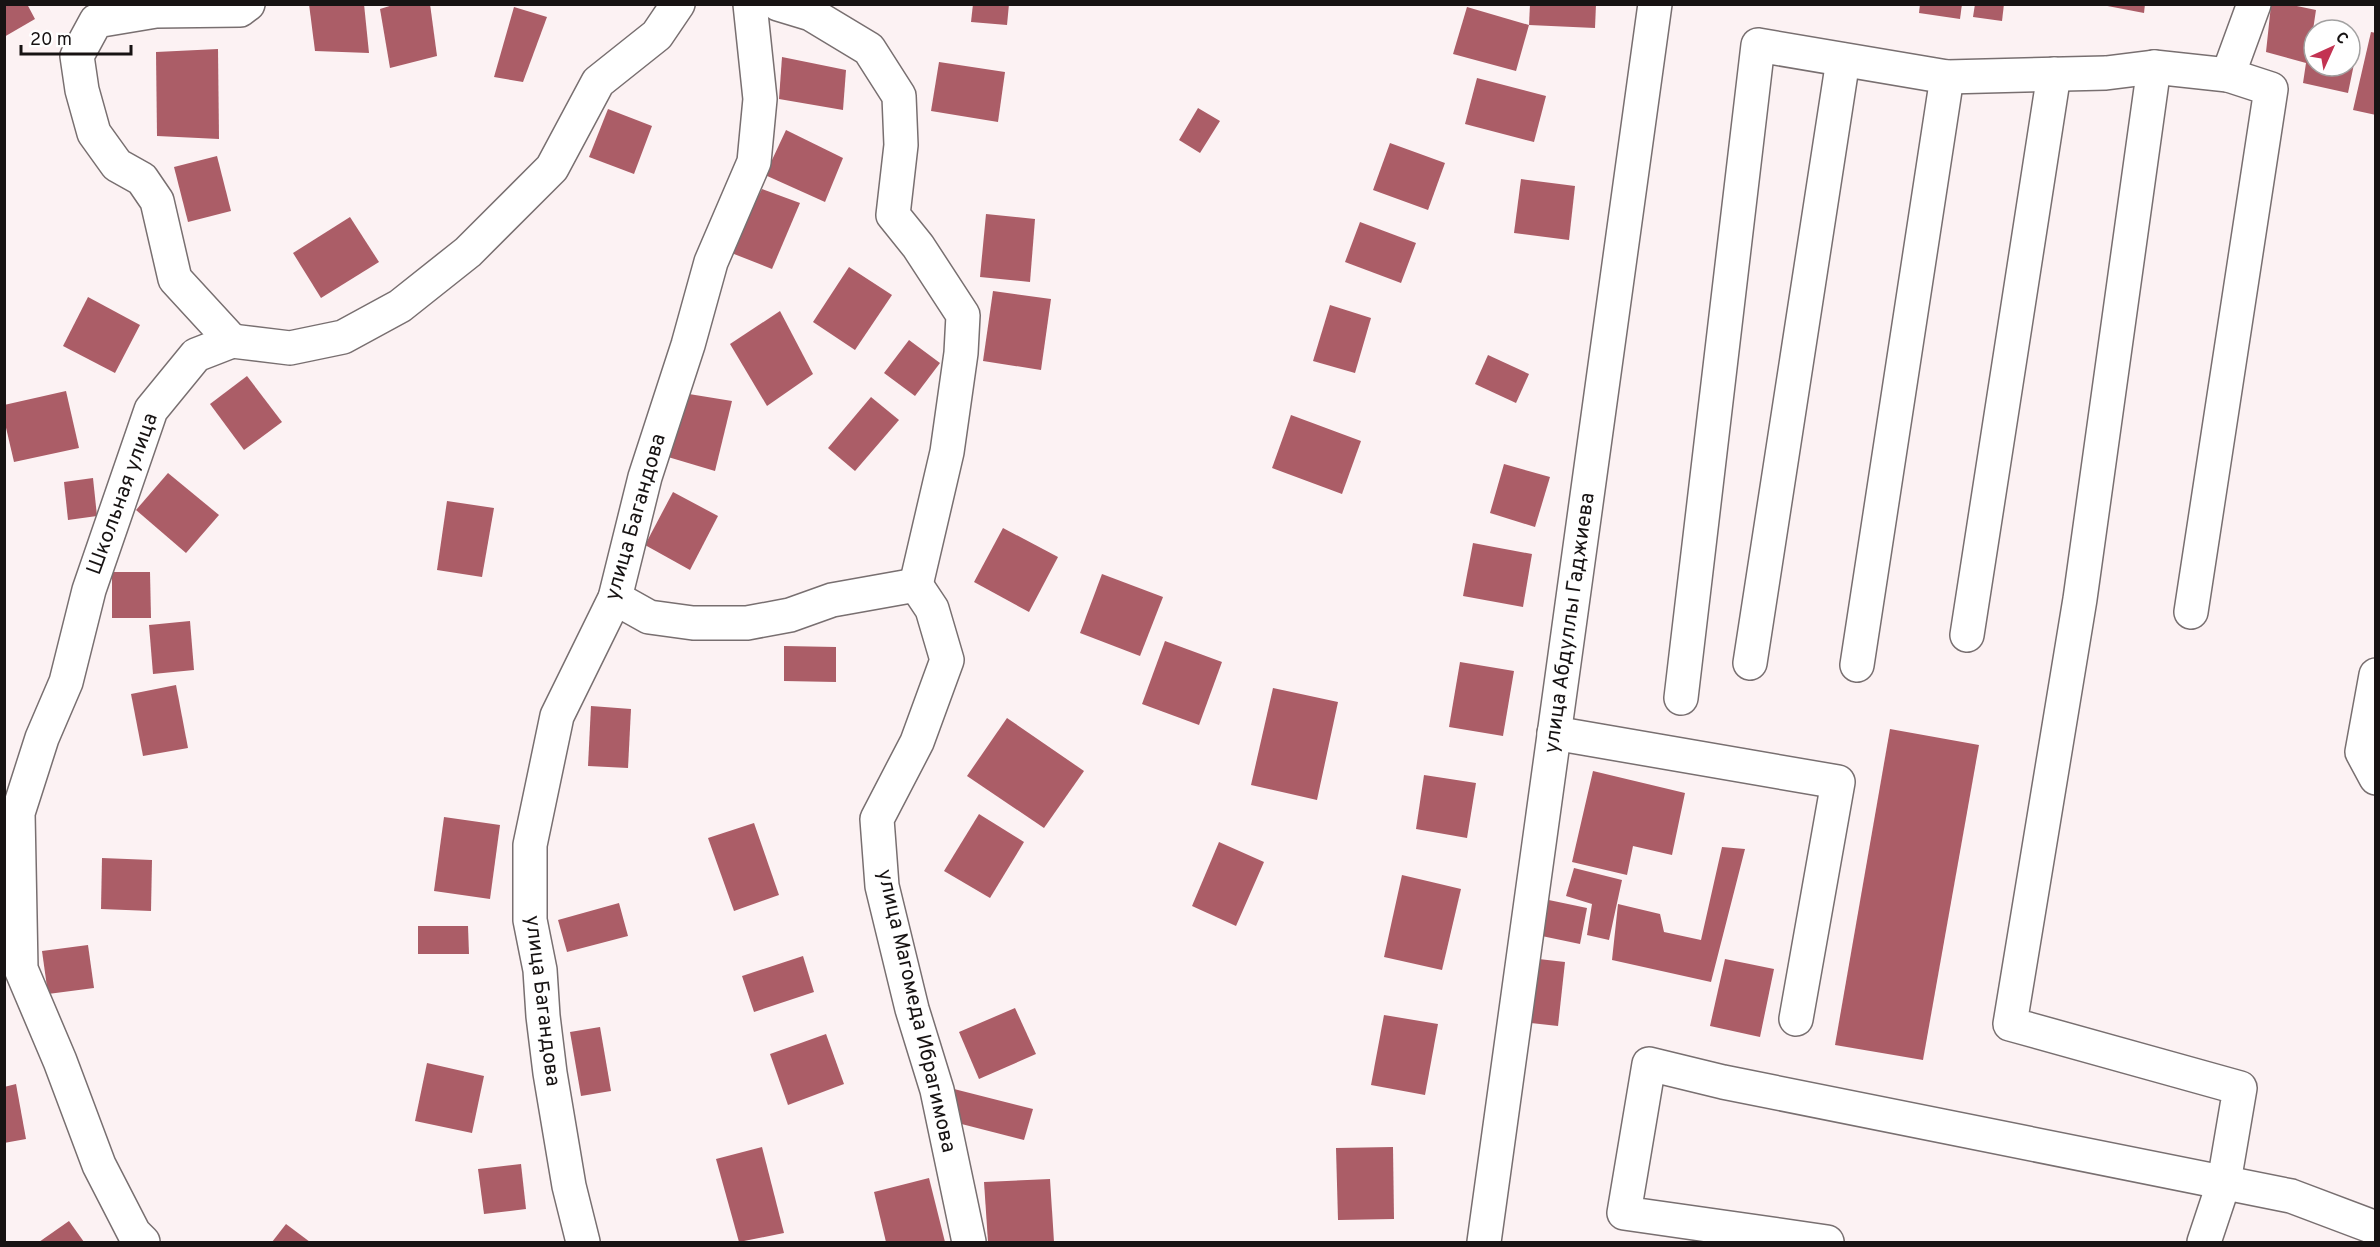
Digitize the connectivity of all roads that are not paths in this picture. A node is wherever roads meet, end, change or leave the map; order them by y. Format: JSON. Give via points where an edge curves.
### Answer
{"nodes":[{"id":1,"x":248,"y":4,"type":"edge"},
{"id":2,"x":678,"y":4,"type":"edge"},
{"id":3,"x":750,"y":4,"type":"edge"},
{"id":4,"x":778,"y":4,"type":"edge"},
{"id":5,"x":1655,"y":4,"type":"edge"},
{"id":6,"x":2254,"y":4,"type":"edge"},
{"id":7,"x":1843,"y":60,"type":"junction"},
{"id":8,"x":2154,"y":67,"type":"junction"},
{"id":9,"x":2054,"y":74,"type":"junction"},
{"id":10,"x":2228,"y":75,"type":"junction"},
{"id":11,"x":1947,"y":77,"type":"junction"},
{"id":12,"x":232,"y":341,"type":"junction"},
{"id":13,"x":916,"y":585,"type":"junction"},
{"id":14,"x":615,"y":598,"type":"junction"},
{"id":15,"x":2191,"y":612,"type":"dead end"},
{"id":16,"x":1967,"y":635,"type":"dead end"},
{"id":17,"x":1750,"y":663,"type":"dead end"},
{"id":18,"x":1857,"y":665,"type":"dead end"},
{"id":19,"x":2376,"y":675,"type":"edge"},
{"id":20,"x":1681,"y":698,"type":"dead end"},
{"id":21,"x":1554,"y":733,"type":"junction"},
{"id":22,"x":2376,"y":778,"type":"edge"},
{"id":23,"x":13,"y":975,"type":"edge"},
{"id":24,"x":1796,"y":1019,"type":"dead end"},
{"id":25,"x":2224,"y":1182,"type":"junction"},
{"id":26,"x":2376,"y":1228,"type":"edge"},
{"id":27,"x":143,"y":1242,"type":"edge"},
{"id":28,"x":583,"y":1242,"type":"edge"},
{"id":29,"x":969,"y":1242,"type":"edge"},
{"id":30,"x":1485,"y":1242,"type":"edge"},
{"id":31,"x":1827,"y":1242,"type":"edge"},
{"id":32,"x":2204,"y":1242,"type":"edge"}],
"edges":[{"from":1,"to":12,"type":"street","via":[[240,10],[156,11],[96,21],[77,56],[94,133],[117,165],[142,179],[157,201],[175,279]]},
{"from":2,"to":12,"type":"street","via":[[657,36],[598,82],[552,168],[468,252],[400,306],[344,337],[290,348]]},
{"from":3,"to":14,"type":"street","name":"улица Багандова","via":[[760,99],[754,162],[711,262],[645,477]]},
{"from":4,"to":13,"type":"street","via":[[811,14],[869,49],[899,96],[901,145],[892,215],[918,246],[963,315],[947,452]]},
{"from":5,"to":21,"type":"street","name":"улица Абдуллы Гаджиева"},
{"from":6,"to":10,"type":"street"},
{"from":7,"to":11,"type":"street"},
{"from":7,"to":17,"type":"street"},
{"from":7,"to":20,"type":"street","via":[[1758,45]]},
{"from":8,"to":9,"type":"street"},
{"from":8,"to":10,"type":"street"},
{"from":8,"to":25,"type":"street","via":[[2080,599],[2010,1024],[2240,1089]]},
{"from":9,"to":11,"type":"street"},
{"from":9,"to":16,"type":"street"},
{"from":10,"to":15,"type":"street","via":[[2271,88]]},
{"from":11,"to":18,"type":"street"},
{"from":12,"to":23,"type":"street","name":"Школьная улица","via":[[196,355],[151,410],[89,590],[66,682],[42,738],[18,813]]},
{"from":13,"to":14,"type":"street","via":[[832,600],[790,615],[747,623],[693,623],[649,617]]},
{"from":13,"to":29,"type":"street","name":"улица Магомеда Ибрагимова","via":[[932,609],[947,660],[917,742],[877,819],[882,886],[912,1009],[937,1090]]},
{"from":14,"to":28,"type":"street","name":"улица Багандова","via":[[557,716],[530,845],[530,920],[540,970],[550,1073],[569,1186]]},
{"from":19,"to":22,"type":"street","via":[[2362,752]]},
{"from":21,"to":24,"type":"street","via":[[1838,782]]},
{"from":21,"to":30,"type":"street","name":"улица Абдуллы Гаджиева"},
{"from":23,"to":27,"type":"street","via":[[60,1061],[99,1165],[134,1233]]},
{"from":25,"to":26,"type":"street","via":[[2291,1196]]},
{"from":25,"to":31,"type":"street","via":[[1649,1064],[1624,1213]]},
{"from":25,"to":32,"type":"street"}]}
